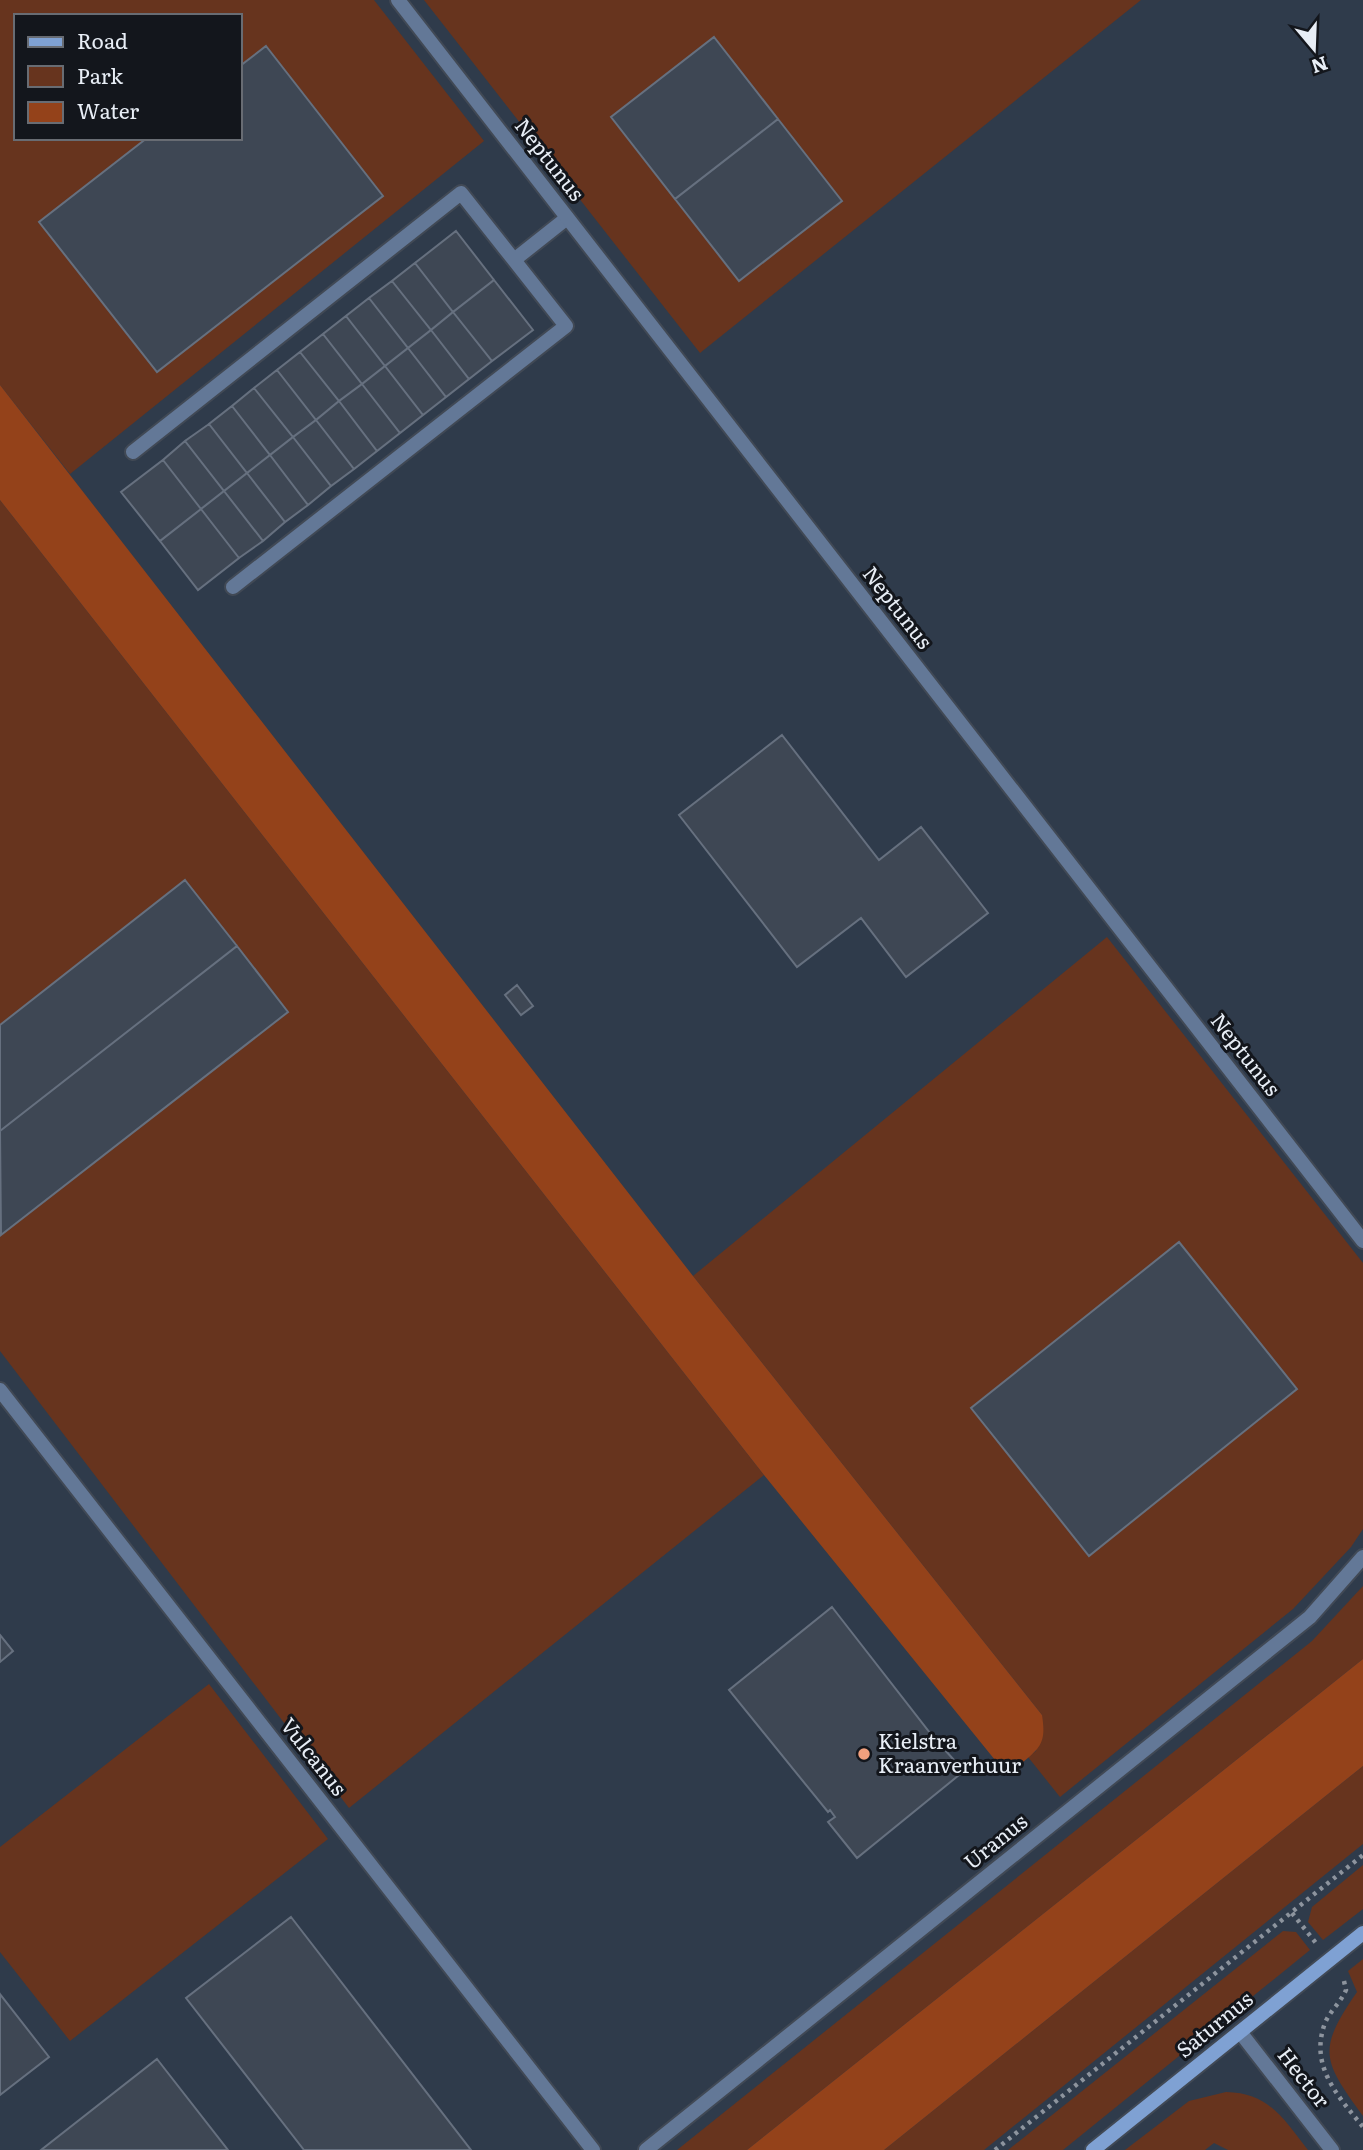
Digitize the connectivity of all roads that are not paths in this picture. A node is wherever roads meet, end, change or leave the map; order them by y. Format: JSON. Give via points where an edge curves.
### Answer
{"nodes":[{"id":1,"x":398,"y":0,"type":"edge"},
{"id":2,"x":567,"y":218,"type":"junction"},
{"id":3,"x":514,"y":260,"type":"junction"},
{"id":4,"x":133,"y":452,"type":"dead end"},
{"id":5,"x":233,"y":587,"type":"dead end"},
{"id":6,"x":1363,"y":1241,"type":"edge"},
{"id":7,"x":0,"y":1390,"type":"edge"},
{"id":8,"x":1363,"y":1557,"type":"edge"},
{"id":9,"x":1363,"y":1933,"type":"edge"},
{"id":10,"x":1240,"y":2032,"type":"junction"},
{"id":11,"x":593,"y":2150,"type":"edge"},
{"id":12,"x":646,"y":2150,"type":"edge"},
{"id":13,"x":1093,"y":2150,"type":"edge"},
{"id":14,"x":1332,"y":2150,"type":"edge"}],
"edges":[{"from":1,"to":2,"type":"street","name":"Neptunus"},
{"from":2,"to":3,"type":"street"},
{"from":2,"to":6,"type":"street","name":"Neptunus"},
{"from":3,"to":4,"type":"street","via":[[461,193]]},
{"from":3,"to":5,"type":"street","via":[[566,326]]},
{"from":7,"to":11,"type":"street","name":"Vulcanus"},
{"from":8,"to":12,"type":"street","name":"Uranus","via":[[1310,1617]]},
{"from":9,"to":10,"type":"main road","name":"Saturnus"},
{"from":10,"to":13,"type":"main road","name":"Saturnus"},
{"from":10,"to":14,"type":"street","name":"Hector"}]}
